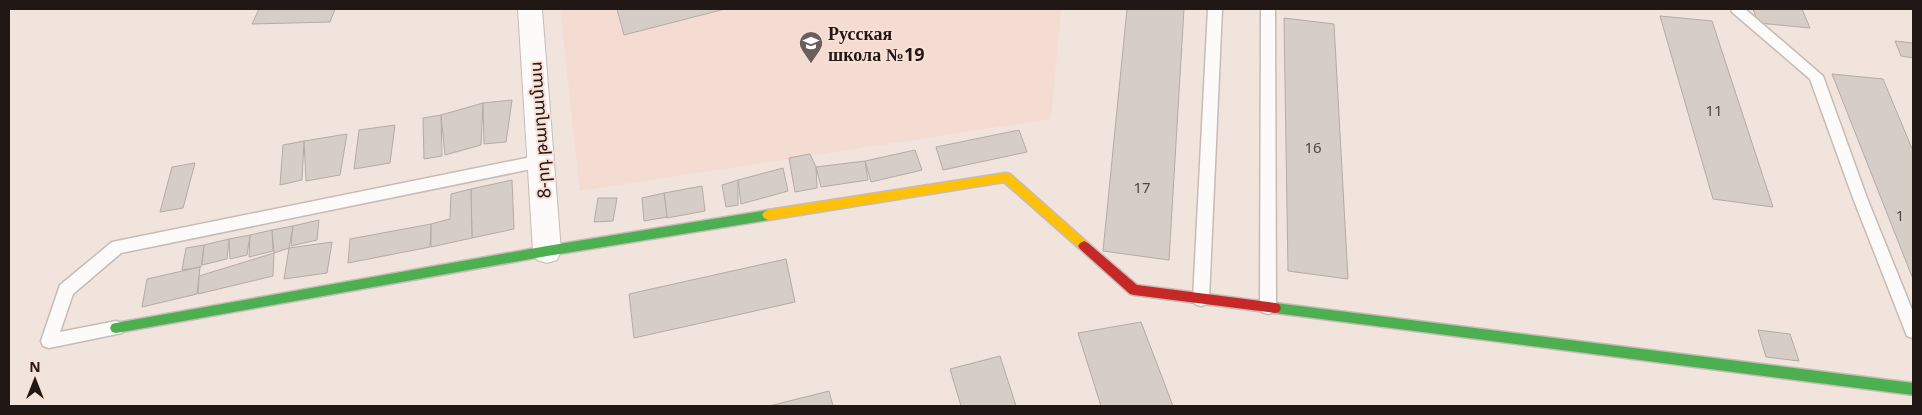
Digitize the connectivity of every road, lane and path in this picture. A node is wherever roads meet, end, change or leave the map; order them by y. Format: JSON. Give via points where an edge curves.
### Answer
{"nodes":[{"id":1,"x":530,"y":9,"type":"edge"},
{"id":2,"x":1215,"y":9,"type":"edge"},
{"id":3,"x":1268,"y":9,"type":"edge"},
{"id":4,"x":1737,"y":9,"type":"edge"},
{"id":5,"x":540,"y":161,"type":"junction"},
{"id":6,"x":547,"y":252,"type":"junction"},
{"id":7,"x":1201,"y":298,"type":"junction"},
{"id":8,"x":1268,"y":307,"type":"junction"},
{"id":9,"x":116,"y":328,"type":"joint"},
{"id":10,"x":1913,"y":331,"type":"edge"},
{"id":11,"x":1913,"y":389,"type":"edge"}],
"edges":[{"from":1,"to":5,"type":"street","name":"8-րդ թաղամաս"},
{"from":2,"to":7,"type":"lane"},
{"from":3,"to":8,"type":"lane"},
{"from":4,"to":10,"type":"lane","via":[[1816,76]]},
{"from":5,"to":6,"type":"street","name":"8-րդ թաղամաս"},
{"from":5,"to":9,"type":"lane","via":[[117,247],[66,290],[49,342]]},
{"from":6,"to":7,"type":"street","via":[[1006,177],[1134,290]]},
{"from":6,"to":9,"type":"street"},
{"from":7,"to":8,"type":"street"},
{"from":8,"to":11,"type":"street"}]}
